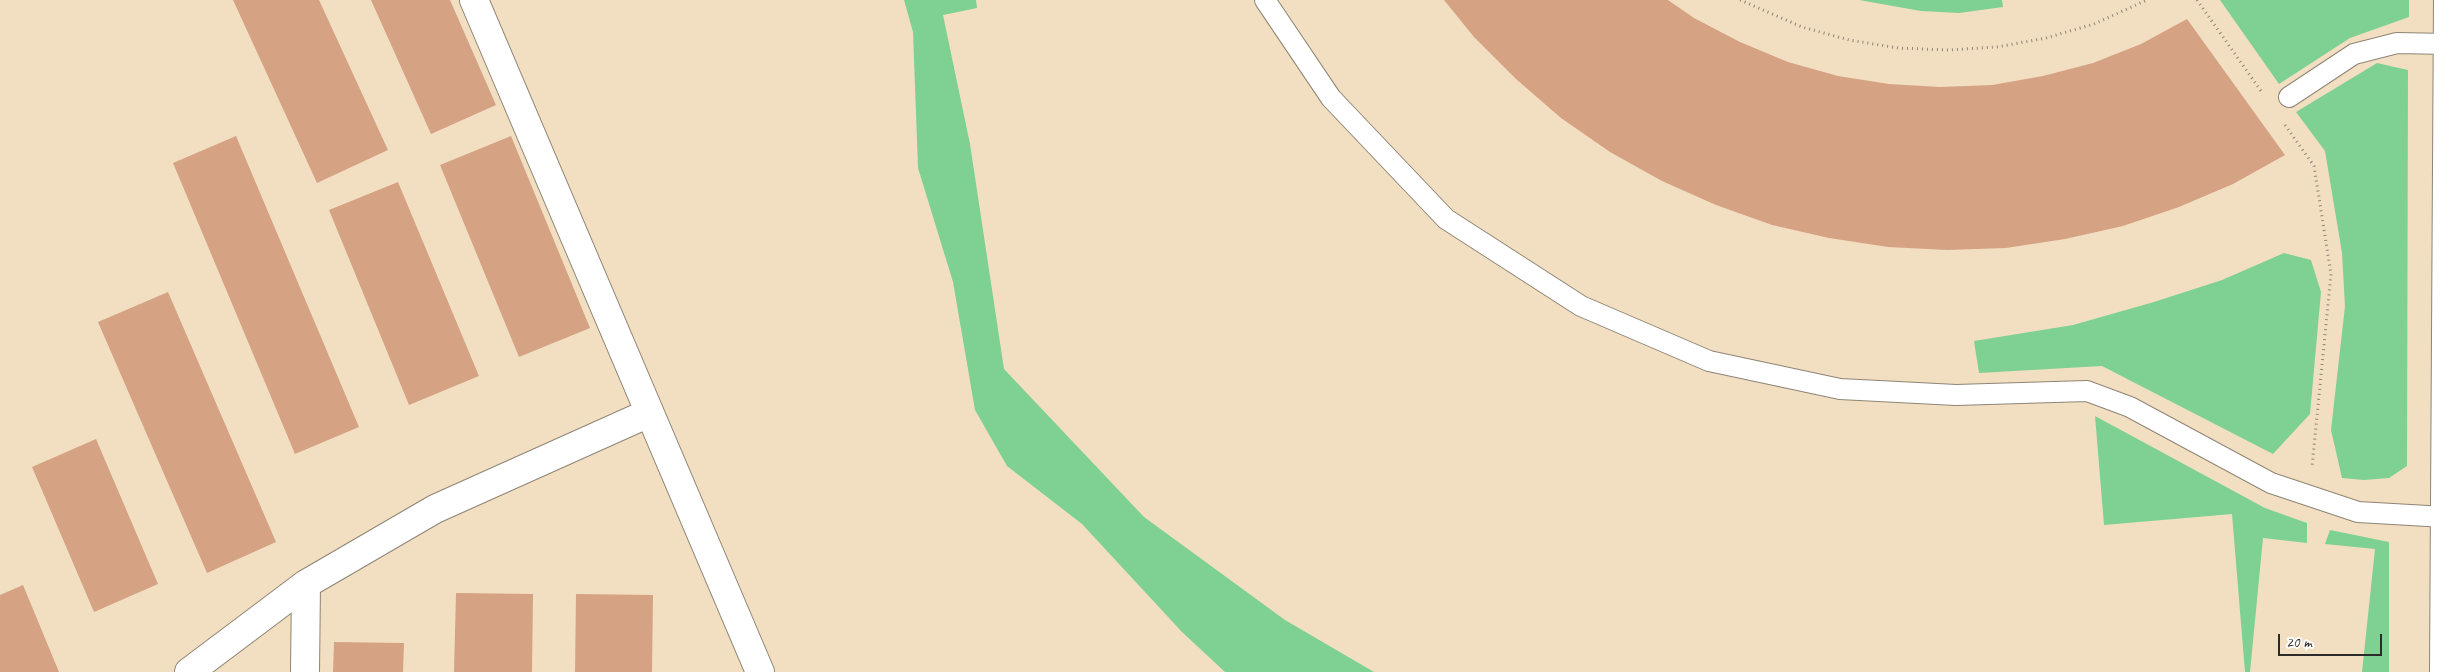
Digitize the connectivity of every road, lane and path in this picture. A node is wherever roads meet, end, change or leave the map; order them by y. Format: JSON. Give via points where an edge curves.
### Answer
{"nodes":[{"id":1,"x":474,"y":0,"type":"edge"},
{"id":2,"x":1264,"y":0,"type":"edge"},
{"id":3,"x":1740,"y":0,"type":"edge"},
{"id":4,"x":2147,"y":0,"type":"edge"},
{"id":5,"x":2197,"y":0,"type":"edge"},
{"id":6,"x":2448,"y":0,"type":"edge"},
{"id":7,"x":2448,"y":44,"type":"junction"},
{"id":8,"x":2264,"y":95,"type":"dead end"},
{"id":9,"x":2289,"y":97,"type":"dead end"},
{"id":10,"x":2280,"y":118,"type":"dead end"},
{"id":11,"x":650,"y":413,"type":"junction"},
{"id":12,"x":2309,"y":496,"type":"junction"},
{"id":13,"x":2445,"y":517,"type":"junction"},
{"id":14,"x":306,"y":584,"type":"junction"},
{"id":15,"x":189,"y":672,"type":"edge"},
{"id":16,"x":305,"y":672,"type":"edge"},
{"id":17,"x":760,"y":672,"type":"edge"},
{"id":18,"x":2444,"y":672,"type":"edge"}],
"edges":[{"from":1,"to":11,"type":"main road"},
{"from":2,"to":12,"type":"lane","via":[[1331,98],[1446,219],[1581,306],[1709,361],[1840,389],[1956,395],[2087,391],[2130,407],[2271,483]]},
{"from":3,"to":4,"type":"path","via":[[1802,27],[1849,40],[1898,48],[1948,50],[1997,47],[2046,38],[2094,24]]},
{"from":5,"to":8,"type":"path"},
{"from":6,"to":7,"type":"main road"},
{"from":7,"to":9,"type":"lane","via":[[2397,43],[2354,54]]},
{"from":7,"to":13,"type":"main road"},
{"from":10,"to":12,"type":"path","via":[[2314,166],[2331,274]]},
{"from":11,"to":14,"type":"main road","via":[[434,509]]},
{"from":11,"to":17,"type":"main road"},
{"from":12,"to":13,"type":"lane","via":[[2358,512]]},
{"from":13,"to":18,"type":"main road"},
{"from":14,"to":15,"type":"main road"},
{"from":14,"to":16,"type":"main road"}]}
